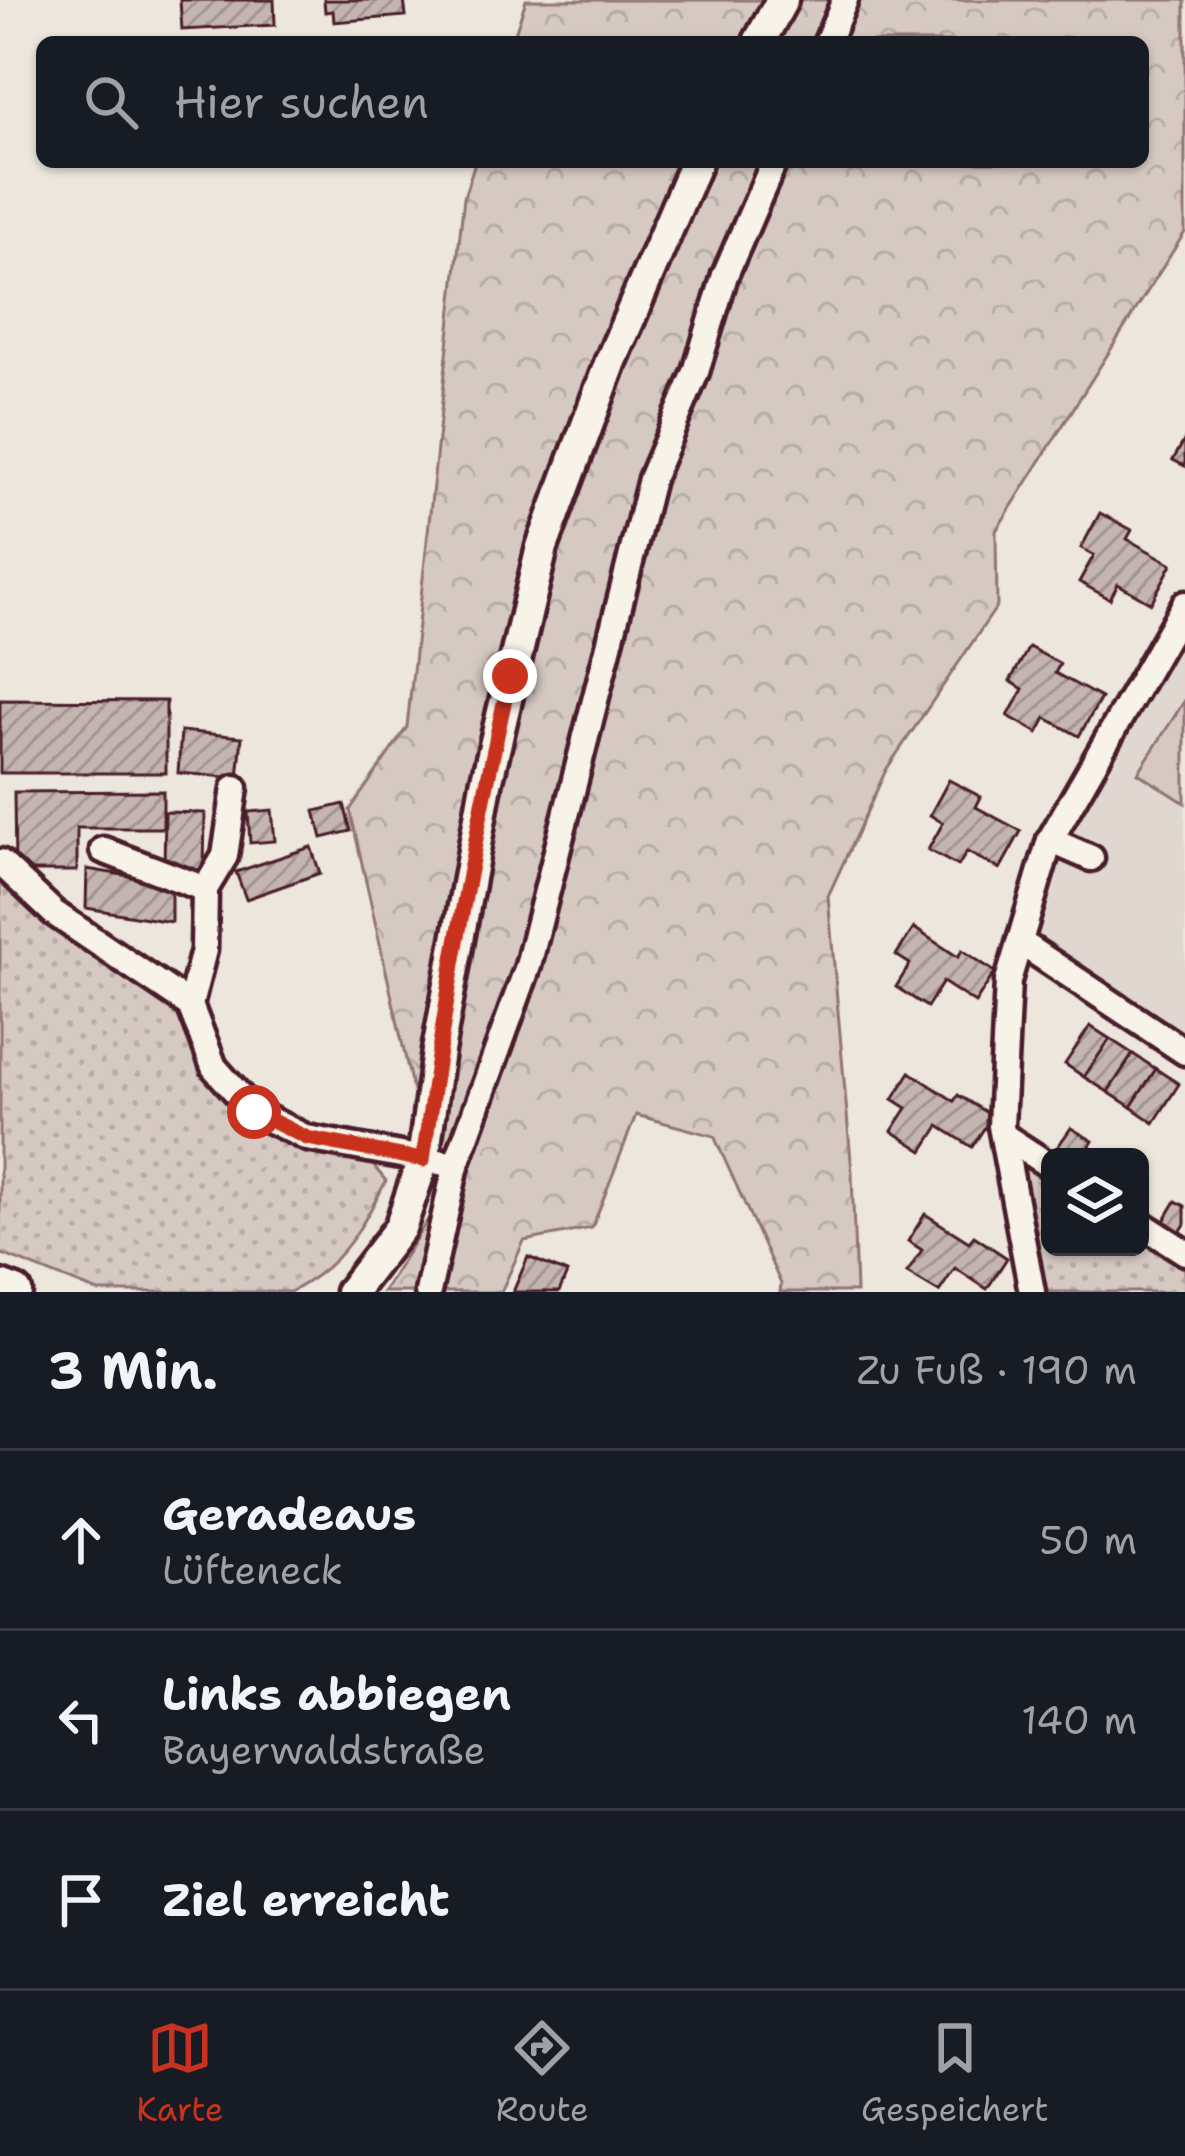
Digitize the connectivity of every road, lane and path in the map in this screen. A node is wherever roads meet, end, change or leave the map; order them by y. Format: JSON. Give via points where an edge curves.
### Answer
{"nodes":[{"id":1,"x":782,"y":0,"type":"edge"},
{"id":2,"x":845,"y":0,"type":"edge"},
{"id":3,"x":762,"y":36,"type":"edge"},
{"id":4,"x":830,"y":36,"type":"edge"},
{"id":5,"x":693,"y":168,"type":"edge"},
{"id":6,"x":771,"y":168,"type":"edge"},
{"id":7,"x":1185,"y":604,"type":"edge"},
{"id":8,"x":235,"y":788,"type":"dead end"},
{"id":9,"x":1050,"y":840,"type":"junction"},
{"id":10,"x":103,"y":850,"type":"dead end"},
{"id":11,"x":1091,"y":857,"type":"dead end"},
{"id":12,"x":0,"y":862,"type":"edge"},
{"id":13,"x":205,"y":889,"type":"junction"},
{"id":14,"x":1020,"y":942,"type":"junction"},
{"id":15,"x":190,"y":1005,"type":"junction"},
{"id":16,"x":1185,"y":1052,"type":"edge"},
{"id":17,"x":1004,"y":1136,"type":"junction"},
{"id":18,"x":423,"y":1160,"type":"junction"},
{"id":19,"x":1041,"y":1160,"type":"edge"},
{"id":20,"x":456,"y":1165,"type":"junction"},
{"id":21,"x":1149,"y":1229,"type":"edge"},
{"id":22,"x":1185,"y":1252,"type":"edge"},
{"id":23,"x":0,"y":1286,"type":"edge"},
{"id":24,"x":16,"y":1292,"type":"edge"},
{"id":25,"x":350,"y":1292,"type":"edge"},
{"id":26,"x":428,"y":1292,"type":"edge"},
{"id":27,"x":1031,"y":1292,"type":"edge"}],
"edges":[{"from":1,"to":3,"type":"main road"},
{"from":2,"to":4,"type":"street"},
{"from":5,"to":18,"type":"main road","via":[[542,547],[486,784]]},
{"from":6,"to":20,"type":"street","via":[[651,479],[528,966]]},
{"from":7,"to":9,"type":"street"},
{"from":8,"to":13,"type":"street","via":[[226,856]]},
{"from":9,"to":11,"type":"street"},
{"from":9,"to":14,"type":"street"},
{"from":10,"to":13,"type":"street"},
{"from":12,"to":15,"type":"street","via":[[54,913]]},
{"from":13,"to":15,"type":"street","via":[[204,950]]},
{"from":14,"to":16,"type":"street"},
{"from":14,"to":17,"type":"street","via":[[1008,981]]},
{"from":15,"to":18,"type":"street","via":[[214,1067],[254,1112],[307,1138]]},
{"from":17,"to":19,"type":"street"},
{"from":17,"to":27,"type":"street"},
{"from":18,"to":20,"type":"street"},
{"from":18,"to":25,"type":"main road","via":[[400,1228]]},
{"from":20,"to":26,"type":"street"},
{"from":21,"to":22,"type":"street"},
{"from":23,"to":24,"type":"main road"}]}
